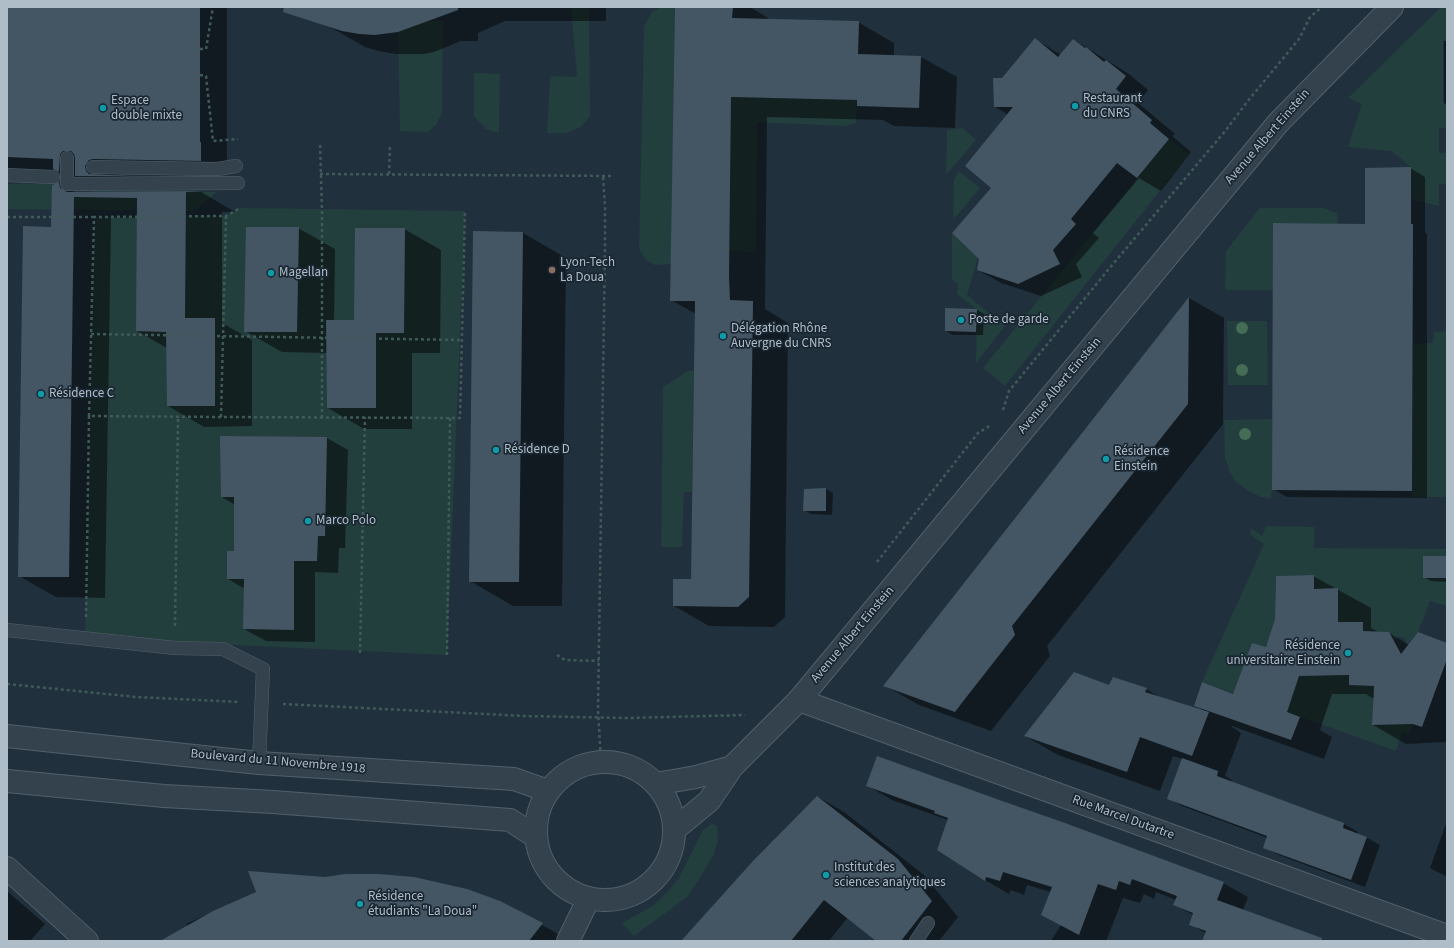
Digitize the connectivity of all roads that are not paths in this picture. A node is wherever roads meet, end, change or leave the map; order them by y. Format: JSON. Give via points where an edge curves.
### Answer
{"nodes":[{"id":1,"x":1392,"y":7,"type":"edge"},
{"id":2,"x":67,"y":158,"type":"dead end"},
{"id":3,"x":236,"y":166,"type":"dead end"},
{"id":4,"x":93,"y":167,"type":"dead end"},
{"id":5,"x":7,"y":175,"type":"edge"},
{"id":6,"x":52,"y":177,"type":"dead end"},
{"id":7,"x":238,"y":183,"type":"dead end"},
{"id":8,"x":7,"y":630,"type":"edge"},
{"id":9,"x":799,"y":700,"type":"junction"},
{"id":10,"x":7,"y":736,"type":"edge"},
{"id":11,"x":259,"y":763,"type":"junction"},
{"id":12,"x":732,"y":767,"type":"junction"},
{"id":13,"x":7,"y":781,"type":"edge"},
{"id":14,"x":656,"y":784,"type":"junction"},
{"id":15,"x":548,"y":791,"type":"junction"},
{"id":16,"x":674,"y":829,"type":"junction"},
{"id":17,"x":536,"y":837,"type":"junction"},
{"id":18,"x":7,"y":868,"type":"edge"},
{"id":19,"x":589,"y":898,"type":"junction"},
{"id":20,"x":928,"y":923,"type":"dead end"},
{"id":21,"x":1447,"y":936,"type":"edge"},
{"id":22,"x":87,"y":941,"type":"edge"},
{"id":23,"x":568,"y":941,"type":"edge"},
{"id":24,"x":916,"y":941,"type":"edge"}],
"edges":[{"from":1,"to":9,"type":"street","name":"Avenue Albert Einstein","via":[[1278,123]]},
{"from":2,"to":7,"type":"lane","via":[[66,184]]},
{"from":3,"to":4,"type":"lane","via":[[217,169]]},
{"from":5,"to":6,"type":"lane"},
{"from":8,"to":11,"type":"lane","via":[[175,648],[223,649],[263,669]]},
{"from":9,"to":12,"type":"street","name":"Avenue Albert Einstein"},
{"from":9,"to":21,"type":"street","name":"Rue Marcel Dutartre"},
{"from":10,"to":11,"type":"street","name":"Boulevard du 11 Novembre 1918"},
{"from":11,"to":15,"type":"street","name":"Boulevard du 11 Novembre 1918","via":[[514,779]]},
{"from":12,"to":14,"type":"street","name":"Avenue Albert Einstein"},
{"from":12,"to":16,"type":"street","name":"Avenue Albert Einstein","via":[[709,801]]},
{"from":13,"to":17,"type":"street","via":[[164,796],[510,820]]},
{"from":14,"to":15,"type":"street","via":[[640,771],[621,764],[600,762],[580,766],[562,776]]},
{"from":14,"to":16,"type":"street","via":[[672,813]]},
{"from":15,"to":17,"type":"street","via":[[538,813]]},
{"from":16,"to":19,"type":"street","via":[[672,850],[663,869],[648,885],[630,895],[610,900]]},
{"from":17,"to":19,"type":"street","via":[[541,857],[552,876],[569,890]]},
{"from":18,"to":22,"type":"street"},
{"from":19,"to":23,"type":"street"},
{"from":20,"to":24,"type":"lane"}]}
